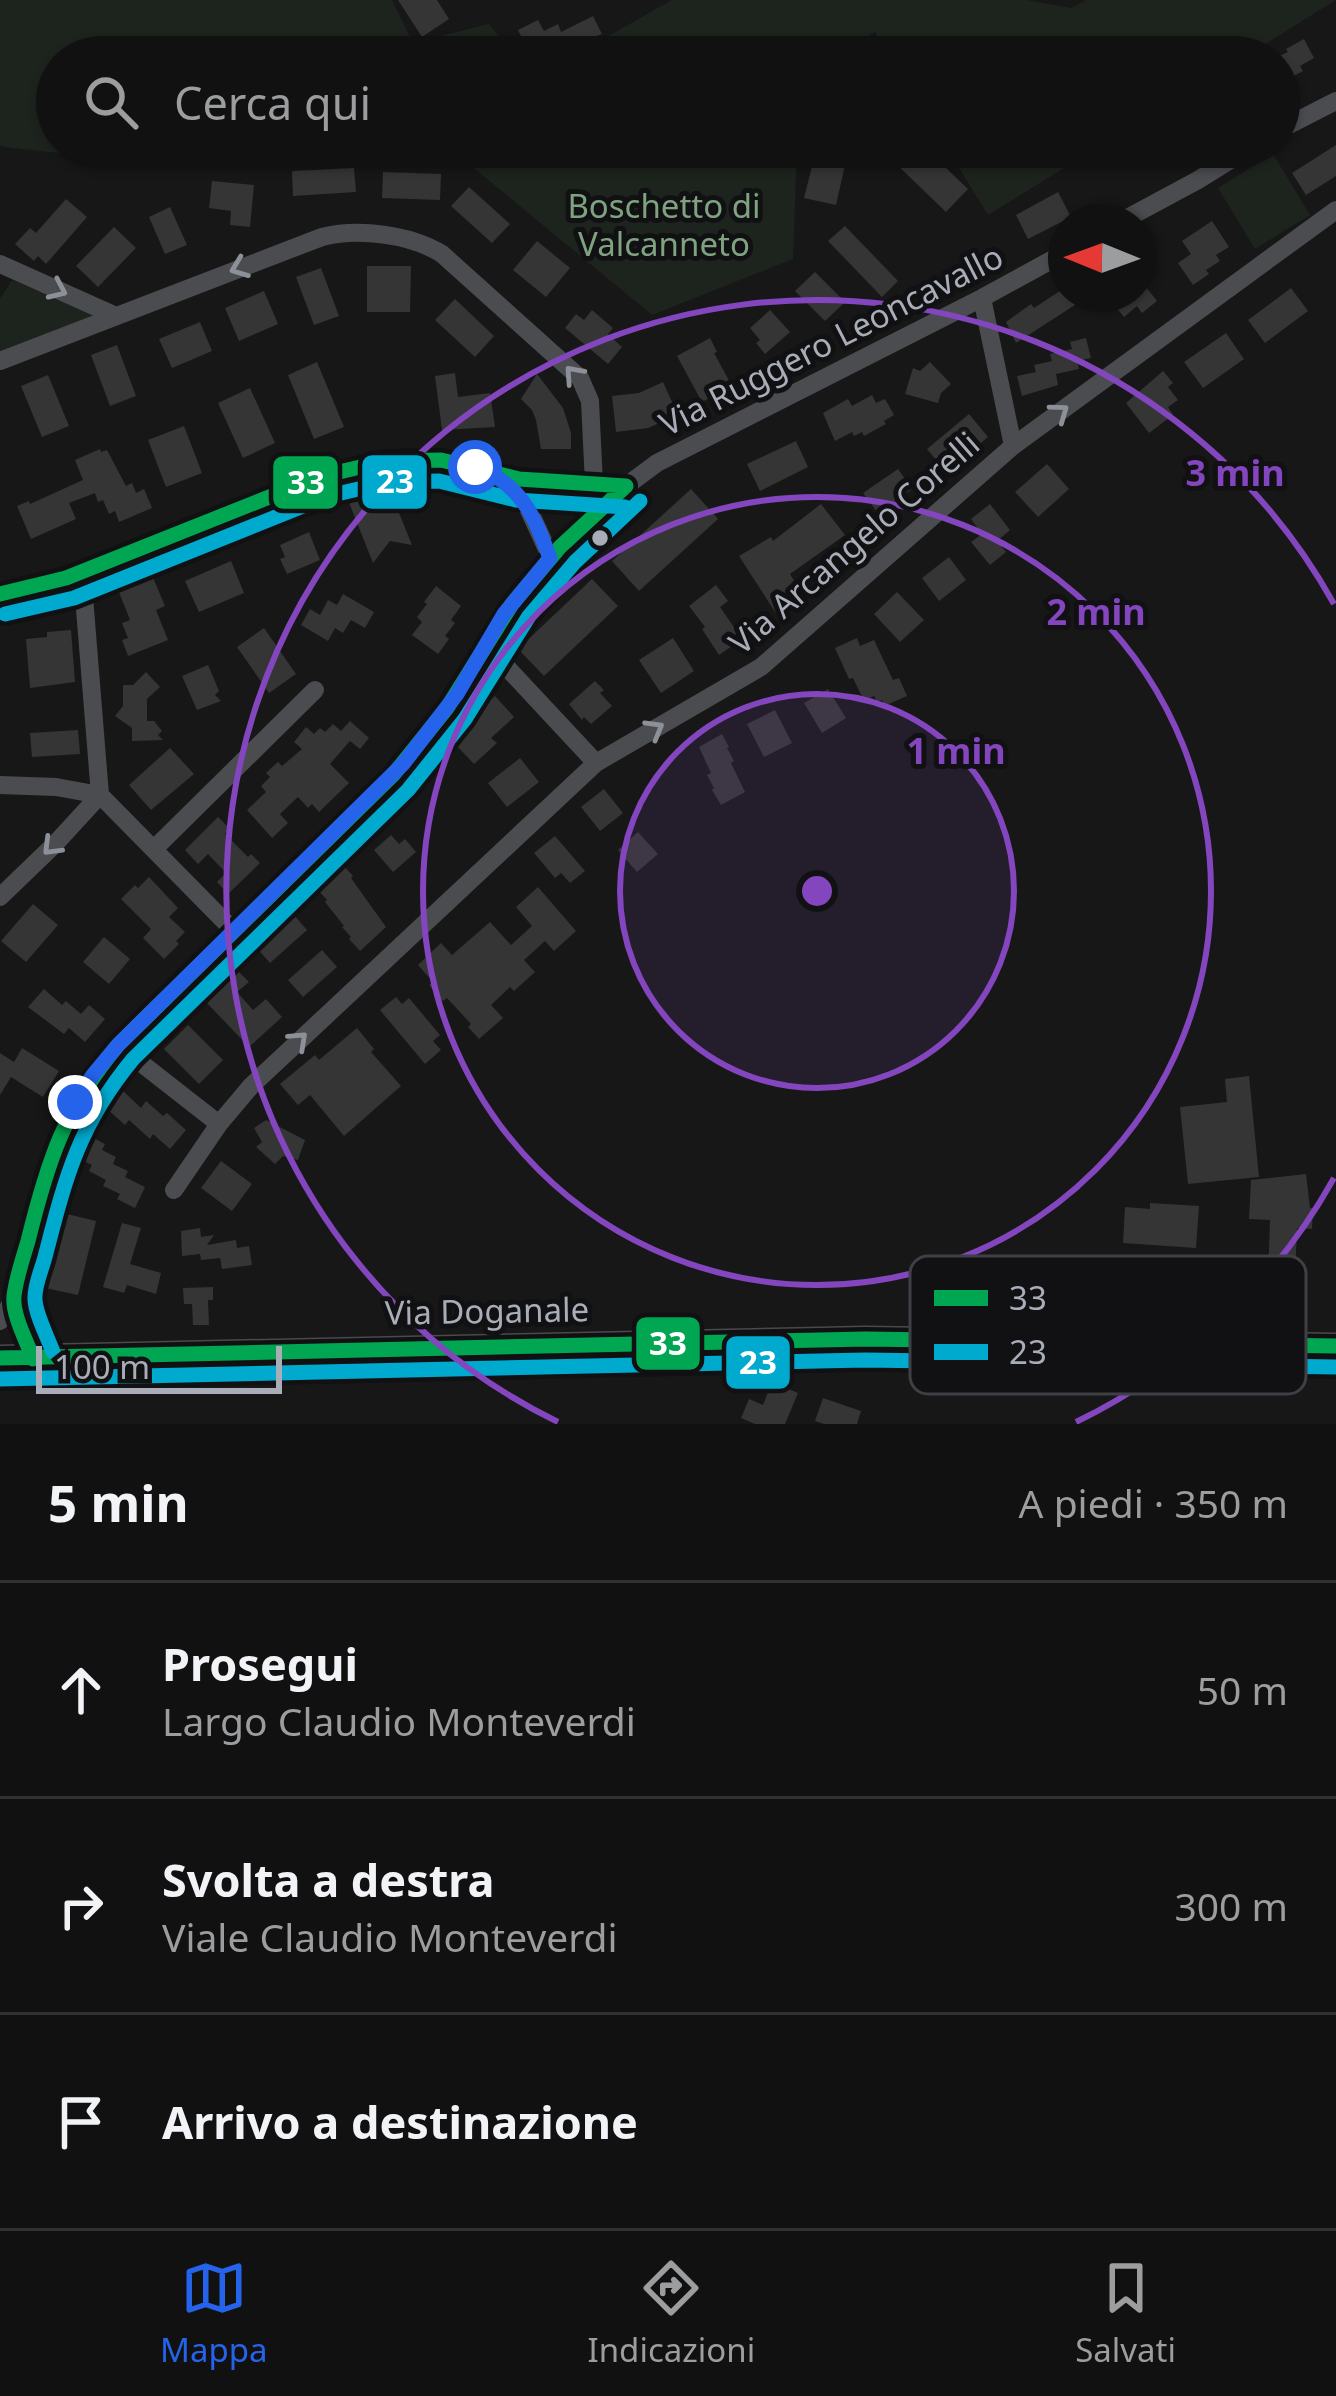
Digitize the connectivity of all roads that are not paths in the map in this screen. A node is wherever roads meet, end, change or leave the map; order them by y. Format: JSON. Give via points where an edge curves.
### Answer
{"nodes":[{"id":1,"x":1336,"y":101,"type":"edge"},
{"id":2,"x":1300,"y":119,"type":"edge"},
{"id":3,"x":1217,"y":168,"type":"edge"},
{"id":4,"x":1153,"y":204,"type":"edge"},
{"id":5,"x":1336,"y":210,"type":"edge"},
{"id":6,"x":1048,"y":261,"type":"edge"},
{"id":7,"x":0,"y":264,"type":"edge"},
{"id":8,"x":982,"y":298,"type":"junction"},
{"id":9,"x":116,"y":316,"type":"junction"},
{"id":10,"x":0,"y":362,"type":"edge"},
{"id":11,"x":1013,"y":446,"type":"junction"},
{"id":12,"x":498,"y":476,"type":"junction"},
{"id":13,"x":594,"y":484,"type":"junction"},
{"id":14,"x":626,"y":486,"type":"junction"},
{"id":15,"x":550,"y":558,"type":"junction"},
{"id":16,"x":82,"y":572,"type":"junction"},
{"id":17,"x":0,"y":594,"type":"edge"},
{"id":18,"x":486,"y":645,"type":"junction"},
{"id":19,"x":315,"y":690,"type":"dead end"},
{"id":20,"x":596,"y":763,"type":"junction"},
{"id":21,"x":0,"y":785,"type":"edge"},
{"id":22,"x":100,"y":795,"type":"junction"},
{"id":23,"x":154,"y":849,"type":"junction"},
{"id":24,"x":0,"y":898,"type":"edge"},
{"id":25,"x":233,"y":930,"type":"junction"},
{"id":26,"x":118,"y":1045,"type":"junction"},
{"id":27,"x":219,"y":1124,"type":"junction"},
{"id":28,"x":174,"y":1190,"type":"dead end"},
{"id":29,"x":13,"y":1300,"type":"junction"},
{"id":30,"x":0,"y":1321,"type":"edge"},
{"id":31,"x":910,"y":1340,"type":"edge"},
{"id":32,"x":1306,"y":1346,"type":"edge"},
{"id":33,"x":1336,"y":1346,"type":"edge"},
{"id":34,"x":0,"y":1358,"type":"edge"},
{"id":35,"x":32,"y":1359,"type":"junction"}],
"edges":[{"from":1,"to":2,"type":"street"},
{"from":3,"to":4,"type":"street"},
{"from":11,"to":5,"type":"street","name":"Via Arcangelo Corelli","one_way":true},
{"from":6,"to":8,"type":"street","name":"Via Ruggero Leoncavallo"},
{"from":7,"to":9,"type":"street","one_way":true},
{"from":8,"to":11,"type":"street"},
{"from":8,"to":14,"type":"street","name":"Via Ruggero Leoncavallo","via":[[668,457]]},
{"from":9,"to":10,"type":"street"},
{"from":13,"to":9,"type":"street","one_way":true,"via":[[583,382],[424,245],[362,234],[322,237]]},
{"from":20,"to":11,"type":"street","name":"Via Arcangelo Corelli","one_way":true,"via":[[761,667]]},
{"from":12,"to":13,"type":"street"},
{"from":12,"to":15,"type":"street","via":[[528,508]]},
{"from":12,"to":16,"type":"street","via":[[430,459],[350,468]]},
{"from":13,"to":14,"type":"street"},
{"from":14,"to":15,"type":"street","name":"Via Ruggero Leoncavallo"},
{"from":15,"to":18,"type":"street","name":"Via Ruggero Leoncavallo"},
{"from":16,"to":17,"type":"street"},
{"from":16,"to":22,"type":"street"},
{"from":18,"to":20,"type":"street"},
{"from":18,"to":25,"type":"street","name":"Via Ruggero Leoncavallo","via":[[403,764]]},
{"from":19,"to":23,"type":"street"},
{"from":27,"to":20,"type":"street","name":"Via Arcangelo Corelli","one_way":true,"via":[[263,1073]]},
{"from":21,"to":22,"type":"street"},
{"from":22,"to":23,"type":"street"},
{"from":22,"to":24,"type":"street","one_way":true},
{"from":23,"to":25,"type":"street"},
{"from":25,"to":26,"type":"street","name":"Via Ruggero Leoncavallo"},
{"from":26,"to":27,"type":"street"},
{"from":26,"to":29,"type":"street","name":"Via Ruggero Leoncavallo","via":[[62,1128]]},
{"from":27,"to":28,"type":"street","name":"Via Arcangelo Corelli"},
{"from":29,"to":30,"type":"street"},
{"from":29,"to":35,"type":"street"},
{"from":31,"to":35,"type":"main road","name":"Via Doganale"},
{"from":32,"to":33,"type":"main road","name":"Via Doganale"},
{"from":34,"to":35,"type":"main road","name":"Via Doganale"}]}
